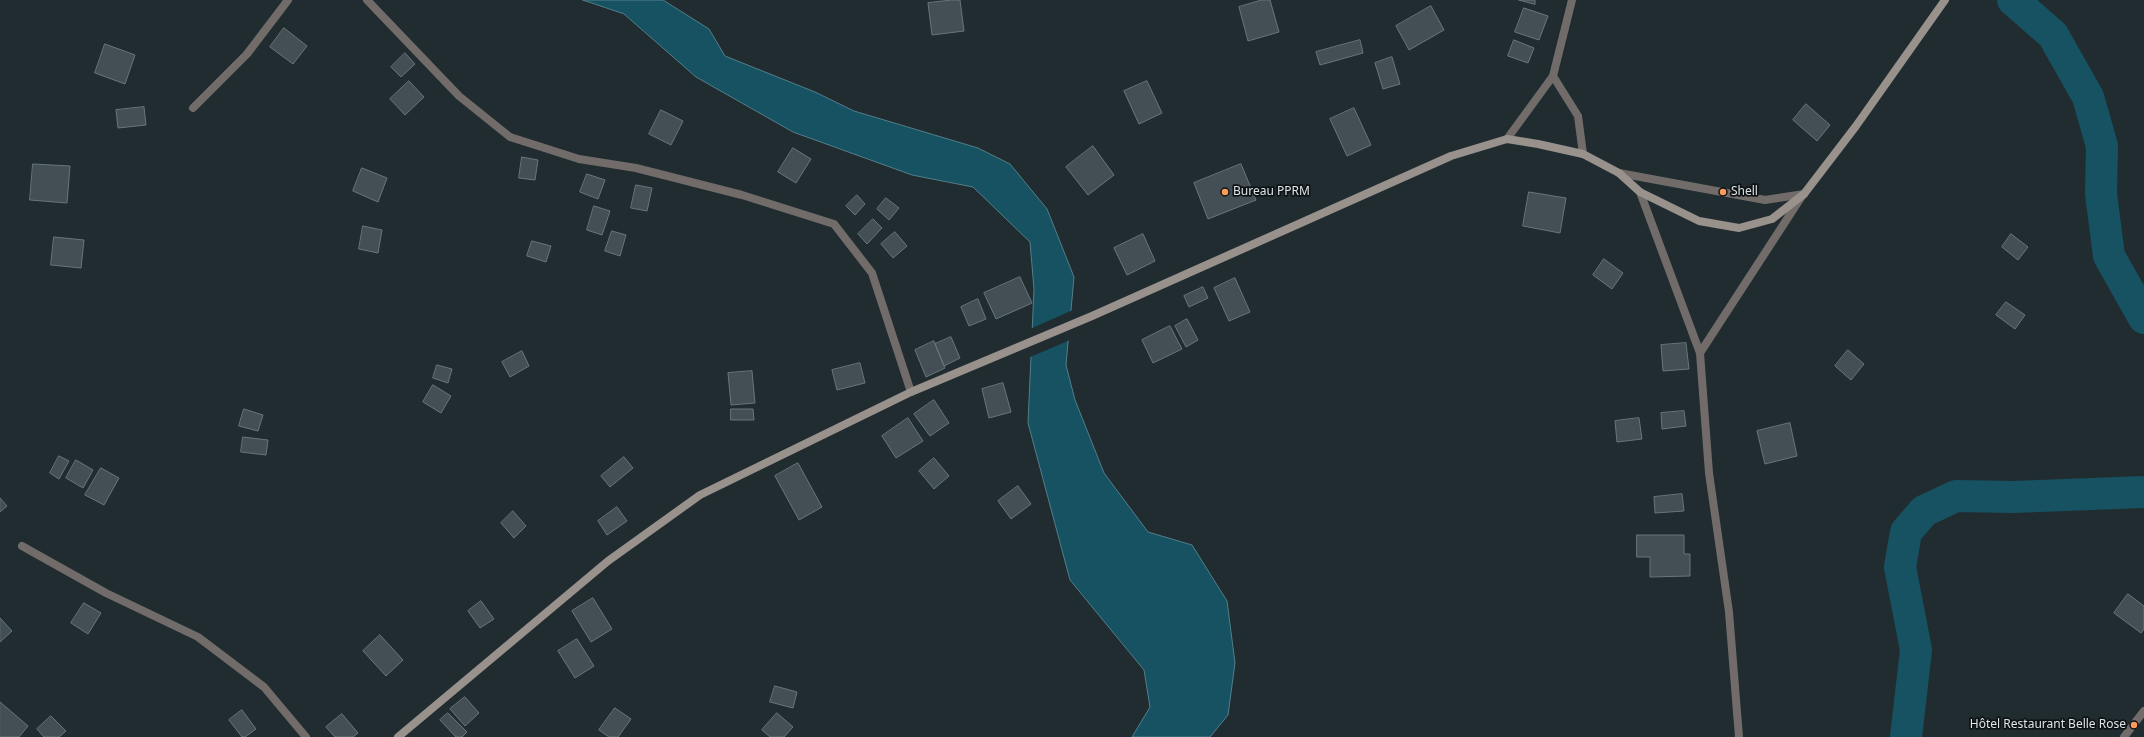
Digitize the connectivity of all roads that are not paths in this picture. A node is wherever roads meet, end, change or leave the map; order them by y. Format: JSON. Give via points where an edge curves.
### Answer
{"nodes":[{"id":1,"x":288,"y":0,"type":"edge"},
{"id":2,"x":367,"y":0,"type":"edge"},
{"id":3,"x":1572,"y":0,"type":"edge"},
{"id":4,"x":1945,"y":0,"type":"edge"},
{"id":5,"x":1553,"y":76,"type":"junction"},
{"id":6,"x":193,"y":108,"type":"dead end"},
{"id":7,"x":1507,"y":139,"type":"junction"},
{"id":8,"x":1583,"y":154,"type":"junction"},
{"id":9,"x":1619,"y":173,"type":"junction"},
{"id":10,"x":1640,"y":192,"type":"junction"},
{"id":11,"x":1804,"y":194,"type":"junction"},
{"id":12,"x":1700,"y":353,"type":"junction"},
{"id":13,"x":911,"y":392,"type":"junction"},
{"id":14,"x":22,"y":546,"type":"dead end"},
{"id":15,"x":2144,"y":711,"type":"edge"},
{"id":16,"x":306,"y":737,"type":"edge"},
{"id":17,"x":398,"y":737,"type":"edge"},
{"id":18,"x":1739,"y":737,"type":"edge"},
{"id":19,"x":2124,"y":737,"type":"edge"}],
"edges":[{"from":1,"to":6,"type":"street","via":[[247,54]]},
{"from":2,"to":13,"type":"street","via":[[459,96],[510,137],[579,159],[636,168],[742,195],[834,224],[872,274]]},
{"from":3,"to":5,"type":"street"},
{"from":4,"to":11,"type":"main road","via":[[1856,126]]},
{"from":5,"to":7,"type":"street"},
{"from":5,"to":8,"type":"street","via":[[1578,116]]},
{"from":7,"to":8,"type":"main road"},
{"from":7,"to":13,"type":"main road","via":[[1451,156],[1006,354]]},
{"from":8,"to":9,"type":"main road"},
{"from":9,"to":10,"type":"main road"},
{"from":9,"to":11,"type":"street","via":[[1765,200]]},
{"from":10,"to":11,"type":"main road","via":[[1699,221],[1739,228],[1772,219]]},
{"from":10,"to":12,"type":"street"},
{"from":11,"to":12,"type":"street"},
{"from":12,"to":18,"type":"street","via":[[1709,473],[1729,612]]},
{"from":13,"to":17,"type":"main road","via":[[700,495],[608,561]]},
{"from":14,"to":16,"type":"street","via":[[106,593],[198,637],[264,687]]},
{"from":15,"to":19,"type":"street"}]}
